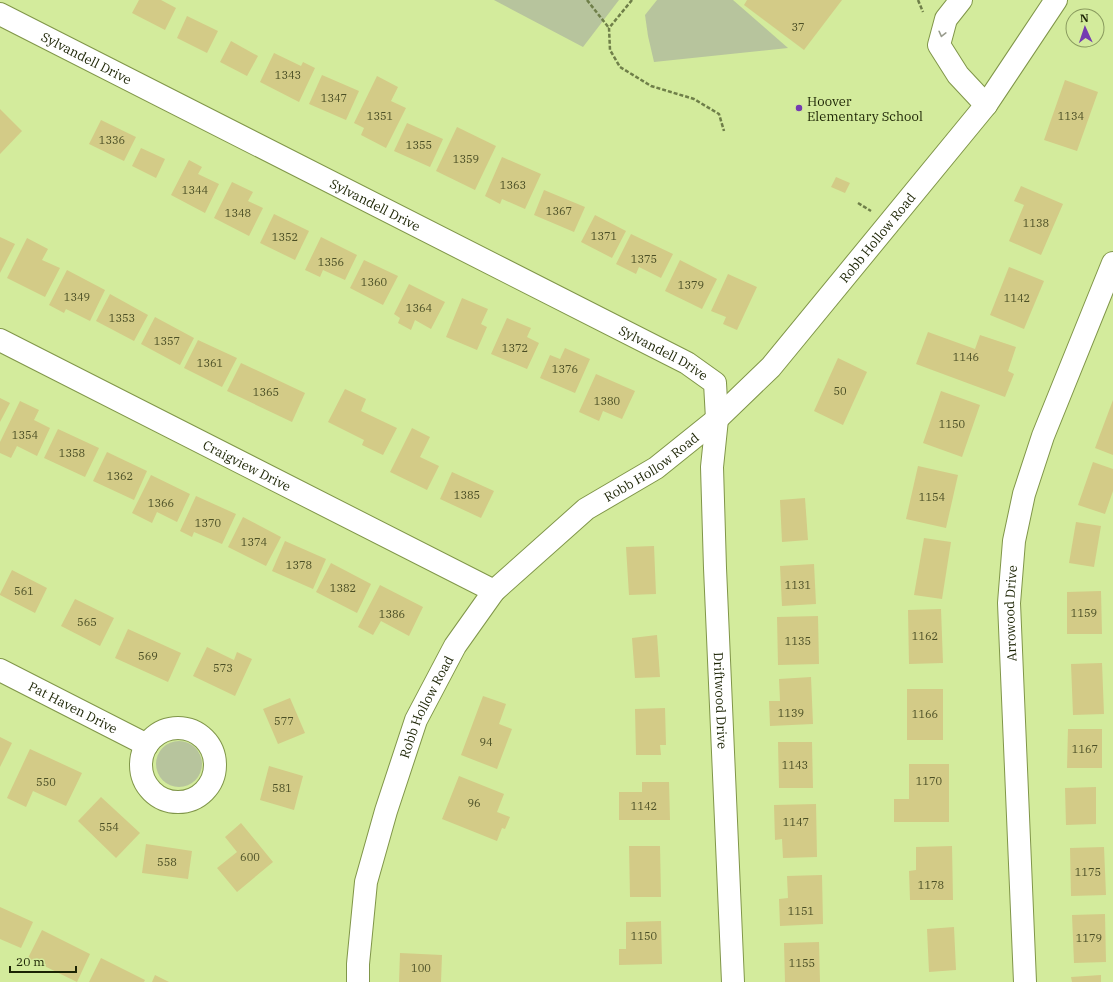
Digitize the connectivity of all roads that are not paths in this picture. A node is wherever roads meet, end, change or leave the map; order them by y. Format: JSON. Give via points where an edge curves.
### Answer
{"nodes":[{"id":1,"x":961,"y":0,"type":"edge"},
{"id":2,"x":1056,"y":0,"type":"edge"},
{"id":3,"x":0,"y":14,"type":"edge"},
{"id":4,"x":986,"y":105,"type":"junction"},
{"id":5,"x":1113,"y":263,"type":"edge"},
{"id":6,"x":0,"y":340,"type":"edge"},
{"id":7,"x":717,"y":419,"type":"junction"},
{"id":8,"x":494,"y":591,"type":"junction"},
{"id":9,"x":0,"y":670,"type":"edge"},
{"id":10,"x":146,"y":745,"type":"dead end"},
{"id":11,"x":358,"y":982,"type":"edge"},
{"id":12,"x":733,"y":982,"type":"edge"},
{"id":13,"x":1025,"y":982,"type":"edge"}],
"edges":[{"from":1,"to":4,"type":"street","one_way":true,"via":[[946,19],[939,45],[958,75]]},
{"from":2,"to":4,"type":"street","name":"Robb Hollow Road"},
{"from":3,"to":7,"type":"street","name":"Sylvandell Drive","via":[[687,363],[715,383]]},
{"from":4,"to":7,"type":"street","name":"Robb Hollow Road","via":[[771,367]]},
{"from":5,"to":13,"type":"street","name":"Arrowood Drive","via":[[1043,436],[1024,494],[1014,541],[1009,603]]},
{"from":6,"to":8,"type":"street","name":"Craigview Drive"},
{"from":7,"to":8,"type":"street","name":"Robb Hollow Road","via":[[656,468],[586,509]]},
{"from":7,"to":12,"type":"street","name":"Driftwood Drive","via":[[712,467]]},
{"from":8,"to":11,"type":"street","name":"Robb Hollow Road","via":[[455,646],[416,720],[366,882]]},
{"from":9,"to":10,"type":"street","name":"Pat Haven Drive"}]}
